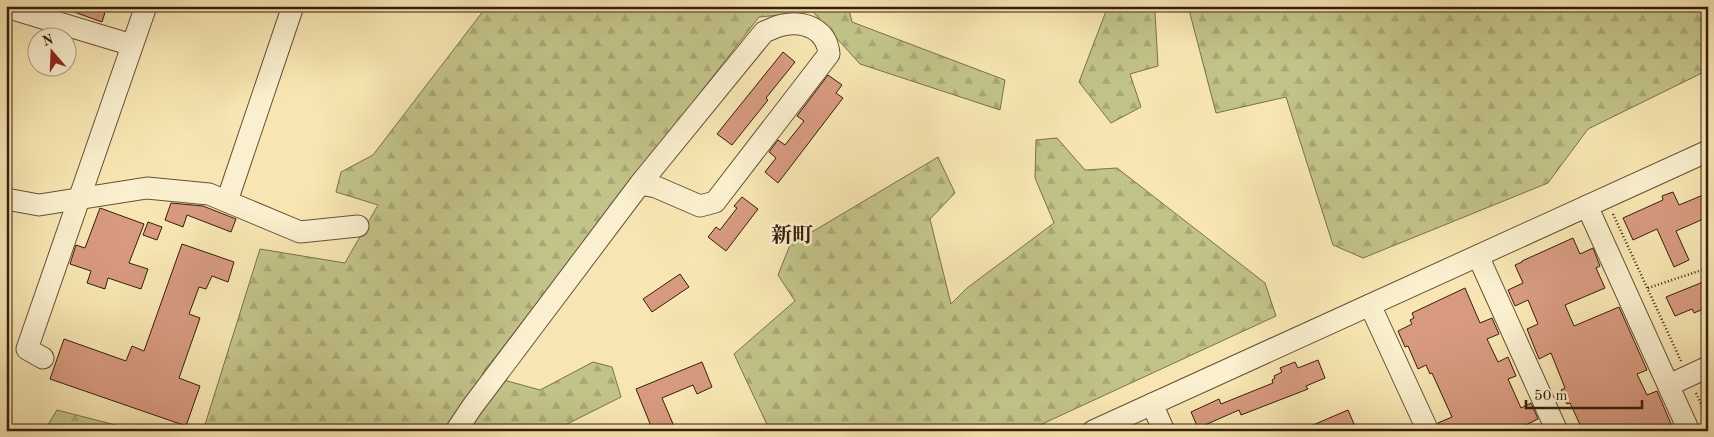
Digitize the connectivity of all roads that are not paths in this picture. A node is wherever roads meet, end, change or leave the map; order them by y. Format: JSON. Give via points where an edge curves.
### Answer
{"nodes":[{"id":1,"x":146,"y":6,"type":"edge"},
{"id":2,"x":293,"y":6,"type":"edge"},
{"id":3,"x":6,"y":7,"type":"edge"},
{"id":4,"x":132,"y":45,"type":"junction"},
{"id":5,"x":1708,"y":151,"type":"edge"},
{"id":6,"x":640,"y":184,"type":"junction"},
{"id":7,"x":6,"y":198,"type":"edge"},
{"id":8,"x":78,"y":198,"type":"junction"},
{"id":9,"x":227,"y":201,"type":"junction"},
{"id":10,"x":1587,"y":206,"type":"junction"},
{"id":11,"x":358,"y":226,"type":"dead end"},
{"id":12,"x":1478,"y":256,"type":"junction"},
{"id":13,"x":1370,"y":305,"type":"junction"},
{"id":14,"x":44,"y":358,"type":"dead end"},
{"id":15,"x":1708,"y":367,"type":"edge"},
{"id":16,"x":1668,"y":385,"type":"junction"},
{"id":17,"x":1152,"y":404,"type":"junction"},
{"id":18,"x":456,"y":431,"type":"edge"},
{"id":19,"x":1093,"y":431,"type":"edge"},
{"id":20,"x":1164,"y":431,"type":"edge"},
{"id":21,"x":1428,"y":431,"type":"edge"},
{"id":22,"x":1557,"y":431,"type":"edge"},
{"id":23,"x":1689,"y":431,"type":"edge"}],
"edges":[{"from":1,"to":4,"type":"street"},
{"from":2,"to":9,"type":"street"},
{"from":3,"to":4,"type":"street"},
{"from":4,"to":8,"type":"street"},
{"from":5,"to":10,"type":"street"},
{"from":6,"to":6,"type":"street","via":[[764,32],[782,25],[803,24],[822,35],[828,44],[829,54],[715,202],[700,206],[656,187]]},
{"from":6,"to":18,"type":"street"},
{"from":7,"to":8,"type":"street","via":[[39,205]]},
{"from":8,"to":9,"type":"street","via":[[147,188],[209,194]]},
{"from":8,"to":14,"type":"street","via":[[27,349]]},
{"from":9,"to":11,"type":"street","via":[[300,232]]},
{"from":10,"to":12,"type":"street"},
{"from":10,"to":16,"type":"street"},
{"from":12,"to":13,"type":"street"},
{"from":12,"to":22,"type":"street"},
{"from":13,"to":17,"type":"street"},
{"from":13,"to":21,"type":"street"},
{"from":15,"to":16,"type":"street"},
{"from":16,"to":23,"type":"street"},
{"from":17,"to":19,"type":"street"},
{"from":17,"to":20,"type":"street"}]}
